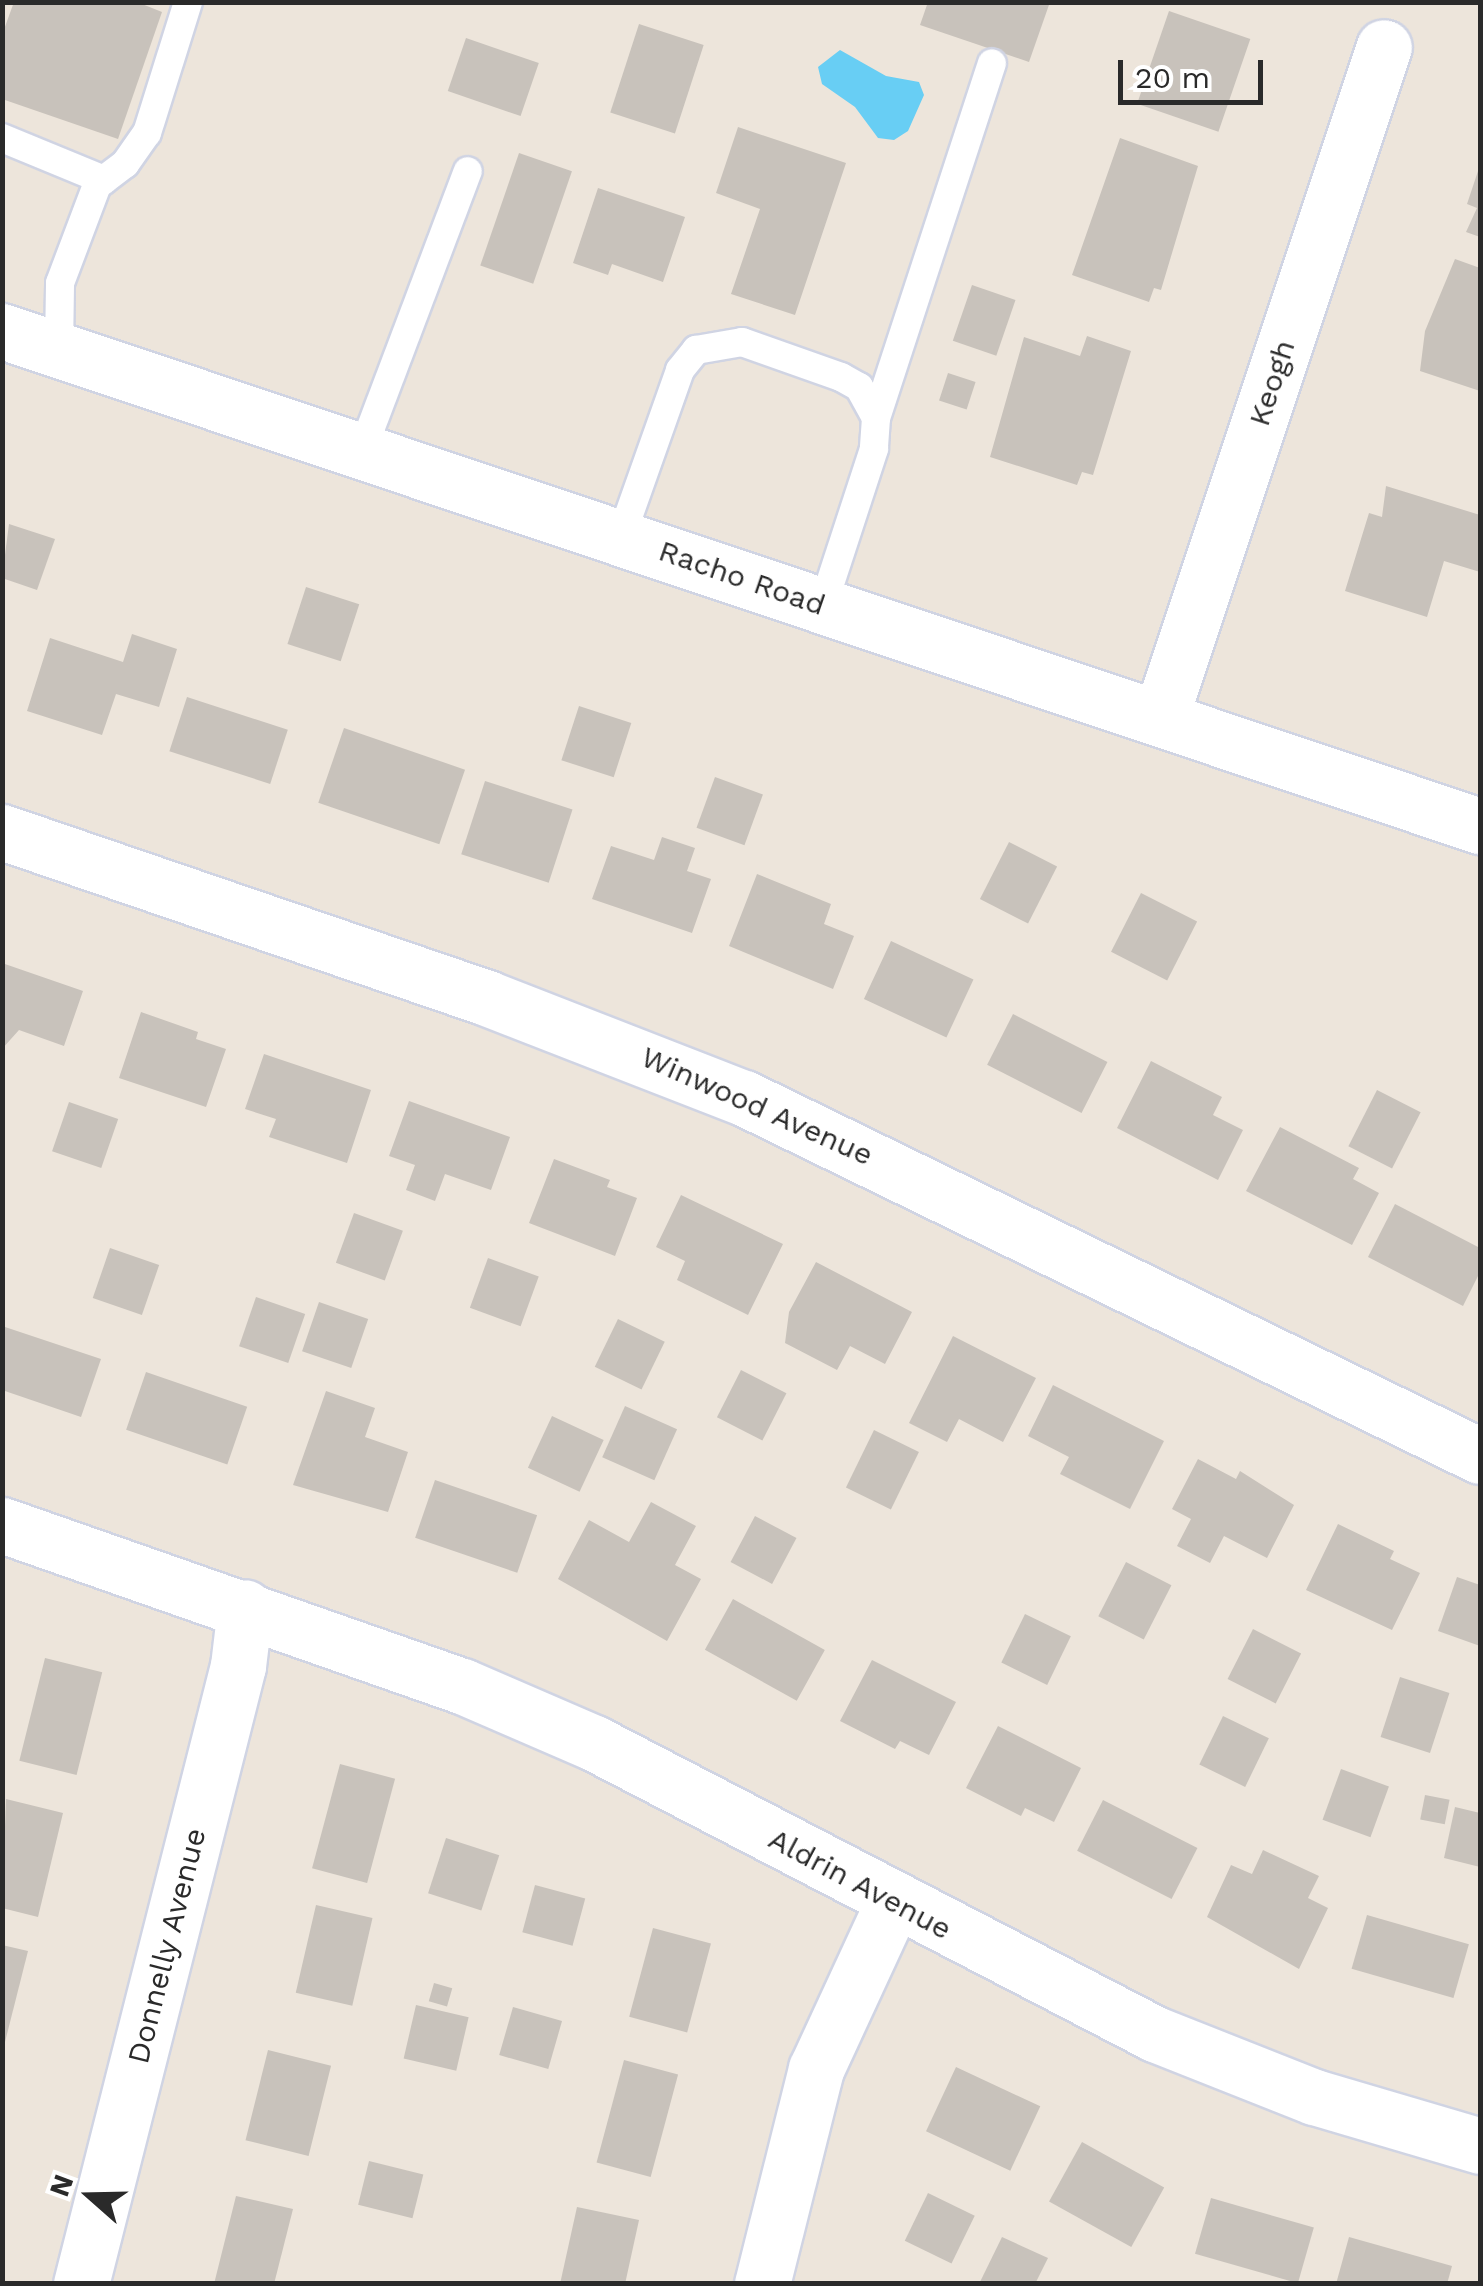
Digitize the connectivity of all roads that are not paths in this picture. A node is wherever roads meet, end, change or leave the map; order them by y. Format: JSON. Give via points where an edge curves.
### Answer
{"nodes":[{"id":1,"x":188,"y":2,"type":"edge"},
{"id":2,"x":1384,"y":47,"type":"dead end"},
{"id":3,"x":992,"y":64,"type":"dead end"},
{"id":4,"x":2,"y":138,"type":"edge"},
{"id":5,"x":468,"y":171,"type":"dead end"},
{"id":6,"x":104,"y":180,"type":"junction"},
{"id":7,"x":2,"y":330,"type":"edge"},
{"id":8,"x":59,"y":349,"type":"junction"},
{"id":9,"x":876,"y":418,"type":"junction"},
{"id":10,"x":362,"y":451,"type":"junction"},
{"id":11,"x":621,"y":538,"type":"junction"},
{"id":12,"x":823,"y":605,"type":"junction"},
{"id":13,"x":1160,"y":718,"type":"junction"},
{"id":14,"x":1480,"y":826,"type":"edge"},
{"id":15,"x":2,"y":832,"type":"edge"},
{"id":16,"x":1480,"y":1456,"type":"edge"},
{"id":17,"x":2,"y":1525,"type":"edge"},
{"id":18,"x":246,"y":1607,"type":"junction"},
{"id":19,"x":893,"y":1902,"type":"junction"},
{"id":20,"x":1480,"y":2146,"type":"edge"},
{"id":21,"x":81,"y":2284,"type":"edge"},
{"id":22,"x":762,"y":2284,"type":"edge"}],
"edges":[{"from":1,"to":6,"type":"lane","via":[[147,133]]},
{"from":2,"to":13,"type":"street","name":"Keogh"},
{"from":3,"to":9,"type":"lane"},
{"from":4,"to":6,"type":"lane"},
{"from":5,"to":10,"type":"lane"},
{"from":6,"to":8,"type":"lane","via":[[60,283]]},
{"from":7,"to":8,"type":"street","name":"Racho Road"},
{"from":8,"to":10,"type":"street","name":"Racho Road"},
{"from":9,"to":11,"type":"lane","via":[[870,400],[841,377],[742,342],[696,350],[680,370]]},
{"from":9,"to":12,"type":"lane","via":[[874,449]]},
{"from":10,"to":11,"type":"street","name":"Racho Road"},
{"from":11,"to":12,"type":"street","name":"Racho Road"},
{"from":12,"to":13,"type":"street","name":"Racho Road"},
{"from":13,"to":14,"type":"street","name":"Racho Road"},
{"from":15,"to":16,"type":"street","name":"Winwood Avenue","via":[[487,998],[744,1098]]},
{"from":17,"to":18,"type":"street","name":"Aldrin Avenue"},
{"from":18,"to":19,"type":"street","name":"Aldrin Avenue","via":[[594,1742]]},
{"from":18,"to":21,"type":"street","name":"Donnelly Avenue","via":[[238,1666]]},
{"from":19,"to":20,"type":"street","name":"Aldrin Avenue","via":[[1155,2034],[1314,2098]]},
{"from":19,"to":22,"type":"street","via":[[816,2069]]}]}
